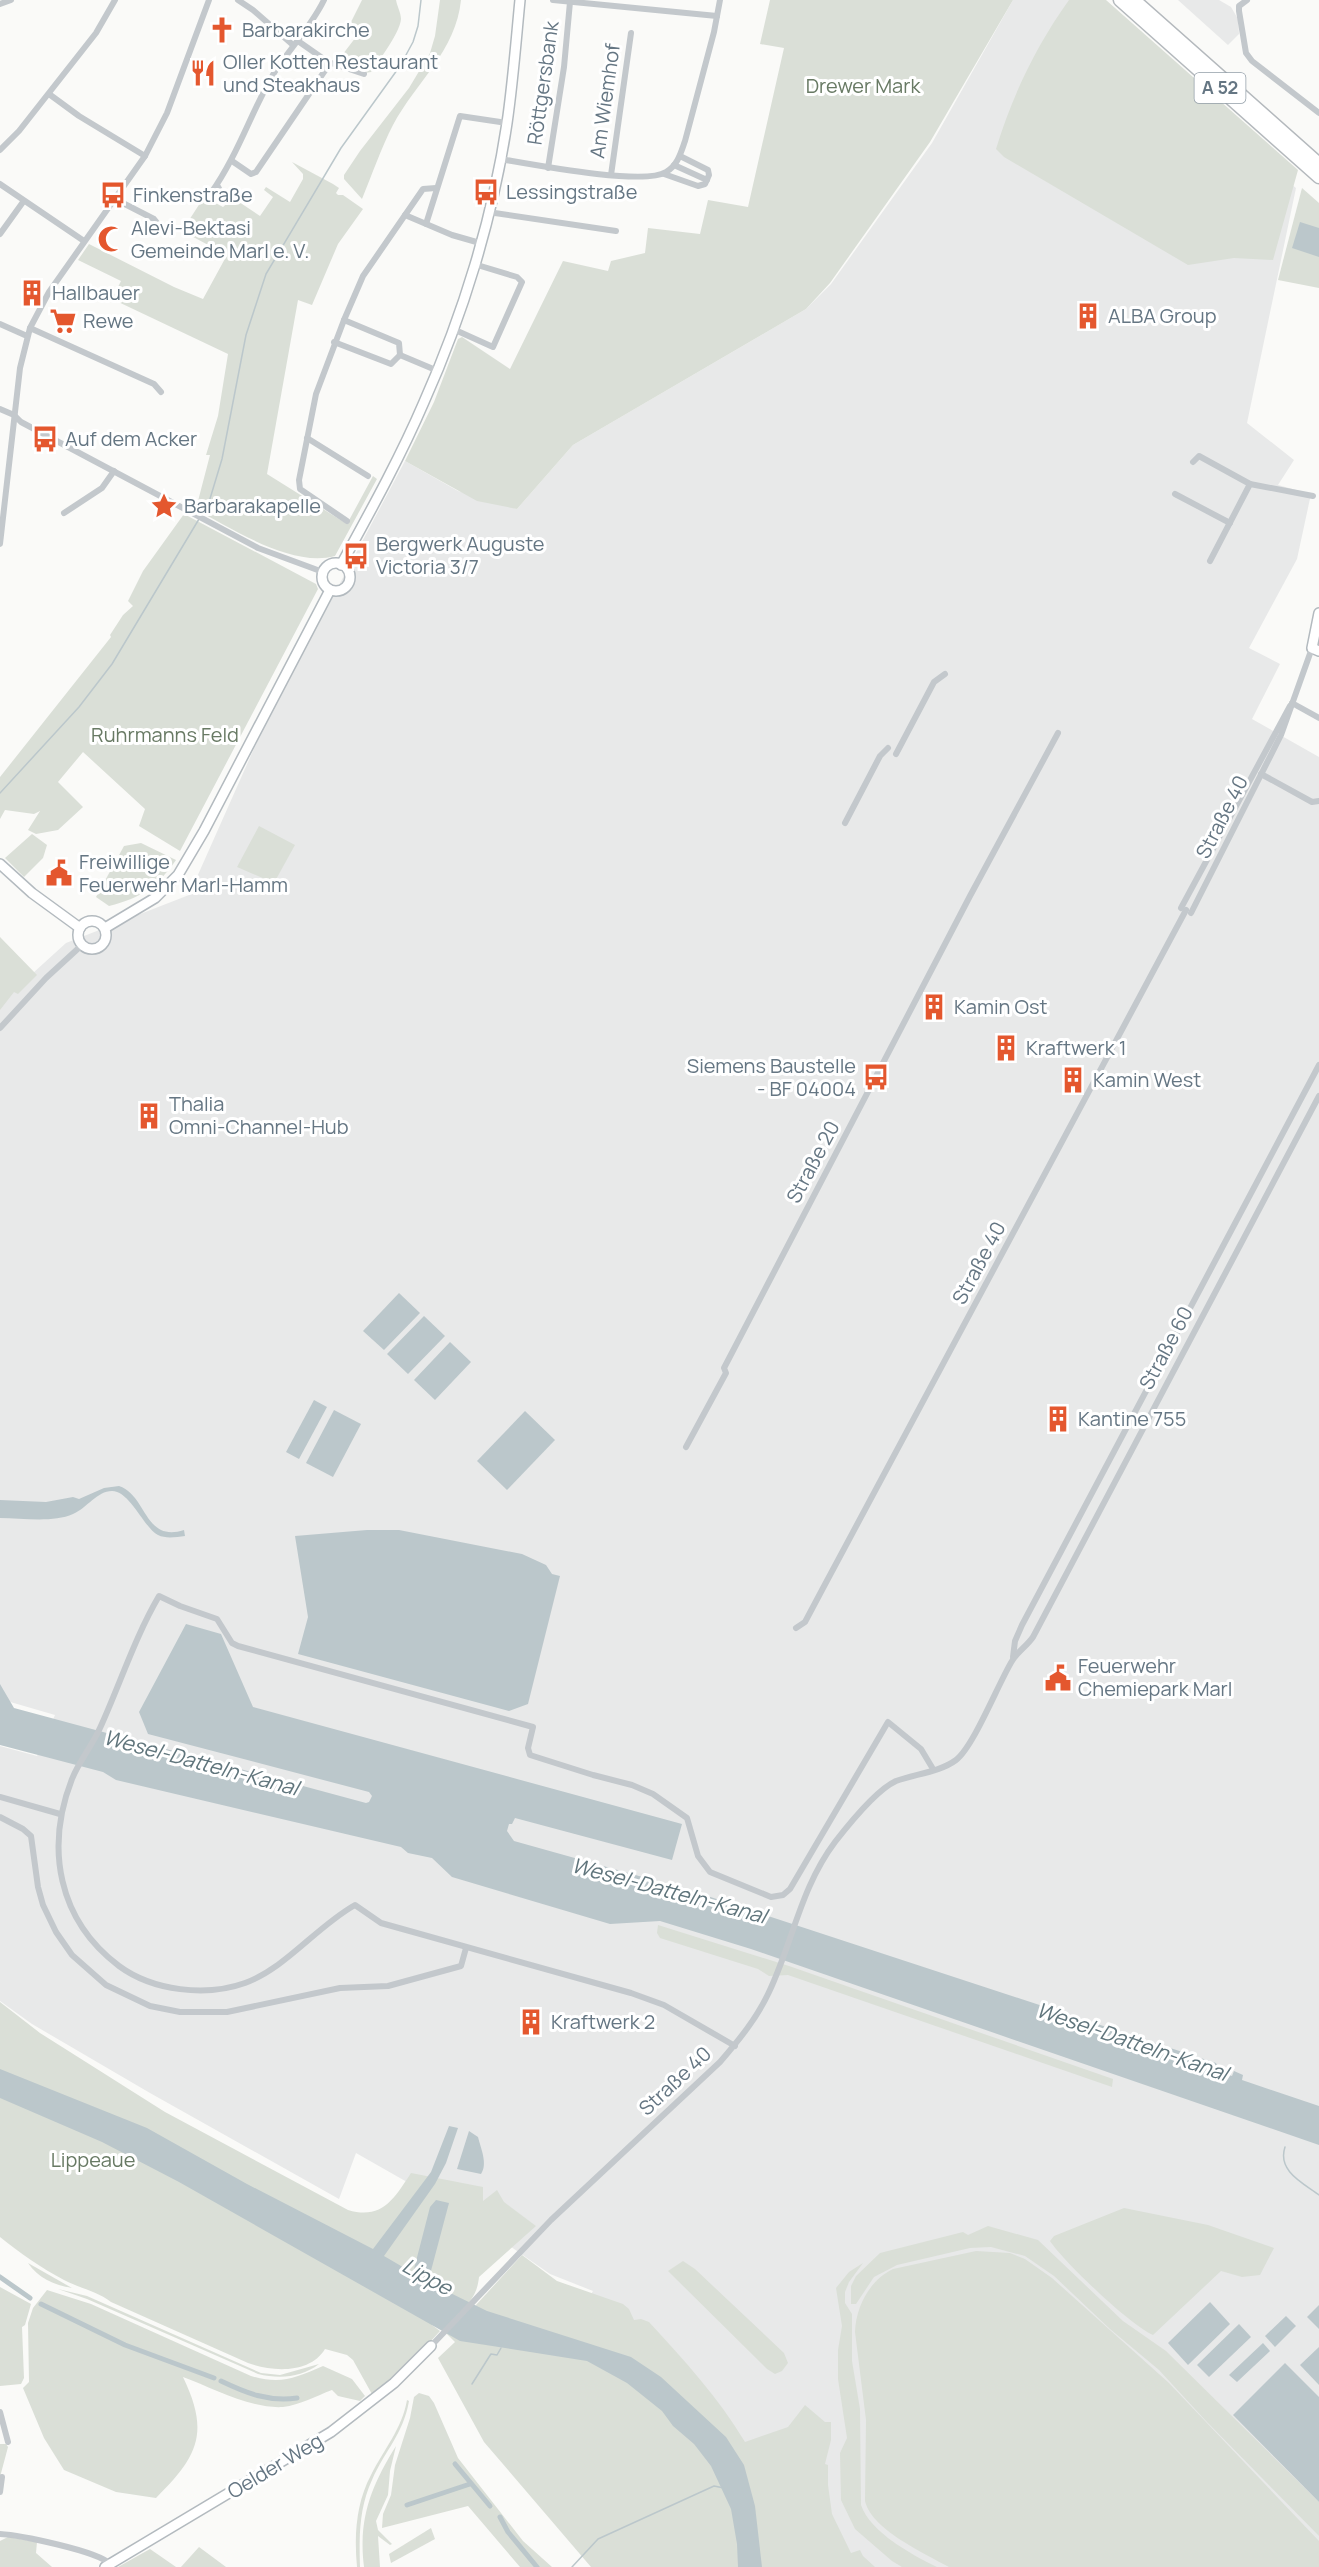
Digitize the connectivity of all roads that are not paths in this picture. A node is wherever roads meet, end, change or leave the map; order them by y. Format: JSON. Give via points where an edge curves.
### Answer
{"nodes":[{"id":1,"x":11,"y":0,"type":"edge"},
{"id":2,"x":115,"y":0,"type":"edge"},
{"id":3,"x":209,"y":0,"type":"edge"},
{"id":4,"x":238,"y":0,"type":"edge"},
{"id":5,"x":324,"y":0,"type":"edge"},
{"id":6,"x":520,"y":0,"type":"edge"},
{"id":7,"x":553,"y":0,"type":"edge"},
{"id":8,"x":633,"y":0,"type":"edge"},
{"id":9,"x":720,"y":0,"type":"edge"},
{"id":10,"x":1120,"y":0,"type":"edge"},
{"id":11,"x":1134,"y":0,"type":"edge"},
{"id":12,"x":1247,"y":0,"type":"edge"},
{"id":13,"x":592,"y":1,"type":"edge"},
{"id":14,"x":570,"y":2,"type":"junction"},
{"id":15,"x":0,"y":4,"type":"edge"},
{"id":16,"x":632,"y":9,"type":"junction"},
{"id":17,"x":717,"y":16,"type":"junction"},
{"id":18,"x":631,"y":33,"type":"dead end"},
{"id":19,"x":296,"y":43,"type":"junction"},
{"id":20,"x":328,"y":62,"type":"junction"},
{"id":21,"x":364,"y":74,"type":"dead end"},
{"id":22,"x":49,"y":94,"type":"junction"},
{"id":23,"x":1319,"y":113,"type":"edge"},
{"id":24,"x":507,"y":123,"type":"junction"},
{"id":25,"x":0,"y":150,"type":"edge"},
{"id":26,"x":145,"y":156,"type":"junction"},
{"id":27,"x":680,"y":156,"type":"junction"},
{"id":28,"x":500,"y":159,"type":"junction"},
{"id":29,"x":232,"y":161,"type":"junction"},
{"id":30,"x":1319,"y":164,"type":"edge"},
{"id":31,"x":674,"y":165,"type":"junction"},
{"id":32,"x":548,"y":168,"type":"junction"},
{"id":33,"x":664,"y":174,"type":"junction"},
{"id":34,"x":611,"y":175,"type":"junction"},
{"id":35,"x":1319,"y":177,"type":"edge"},
{"id":36,"x":707,"y":180,"type":"junction"},
{"id":37,"x":0,"y":184,"type":"edge"},
{"id":38,"x":217,"y":185,"type":"dead end"},
{"id":39,"x":436,"y":188,"type":"junction"},
{"id":40,"x":115,"y":199,"type":"junction"},
{"id":41,"x":23,"y":202,"type":"junction"},
{"id":42,"x":488,"y":212,"type":"junction"},
{"id":43,"x":405,"y":215,"type":"junction"},
{"id":44,"x":426,"y":224,"type":"junction"},
{"id":45,"x":162,"y":229,"type":"dead end"},
{"id":46,"x":616,"y":231,"type":"dead end"},
{"id":47,"x":0,"y":234,"type":"edge"},
{"id":48,"x":84,"y":241,"type":"junction"},
{"id":49,"x":480,"y":243,"type":"junction"},
{"id":50,"x":474,"y":264,"type":"junction"},
{"id":51,"x":344,"y":320,"type":"junction"},
{"id":52,"x":0,"y":324,"type":"edge"},
{"id":53,"x":30,"y":327,"type":"junction"},
{"id":54,"x":453,"y":328,"type":"junction"},
{"id":55,"x":27,"y":336,"type":"junction"},
{"id":56,"x":334,"y":342,"type":"junction"},
{"id":57,"x":400,"y":355,"type":"junction"},
{"id":58,"x":438,"y":370,"type":"junction"},
{"id":59,"x":161,"y":392,"type":"dead end"},
{"id":60,"x":0,"y":409,"type":"edge"},
{"id":61,"x":14,"y":415,"type":"junction"},
{"id":62,"x":307,"y":438,"type":"junction"},
{"id":63,"x":1193,"y":462,"type":"dead end"},
{"id":64,"x":114,"y":471,"type":"junction"},
{"id":65,"x":368,"y":476,"type":"dead end"},
{"id":66,"x":1250,"y":484,"type":"junction"},
{"id":67,"x":1175,"y":494,"type":"dead end"},
{"id":68,"x":1312,"y":496,"type":"dead end"},
{"id":69,"x":2,"y":507,"type":"edge"},
{"id":70,"x":64,"y":513,"type":"dead end"},
{"id":71,"x":347,"y":521,"type":"dead end"},
{"id":72,"x":1230,"y":523,"type":"junction"},
{"id":73,"x":0,"y":543,"type":"edge"},
{"id":74,"x":1210,"y":561,"type":"dead end"},
{"id":75,"x":341,"y":565,"type":"junction"},
{"id":76,"x":323,"y":572,"type":"junction"},
{"id":77,"x":330,"y":590,"type":"junction"},
{"id":78,"x":1319,"y":614,"type":"edge"},
{"id":79,"x":1315,"y":649,"type":"edge"},
{"id":80,"x":945,"y":674,"type":"dead end"},
{"id":81,"x":1292,"y":703,"type":"junction"},
{"id":82,"x":1319,"y":718,"type":"edge"},
{"id":83,"x":1058,"y":733,"type":"dead end"},
{"id":84,"x":1278,"y":734,"type":"junction"},
{"id":85,"x":888,"y":748,"type":"dead end"},
{"id":86,"x":896,"y":754,"type":"dead end"},
{"id":87,"x":1255,"y":771,"type":"junction"},
{"id":88,"x":1262,"y":774,"type":"junction"},
{"id":89,"x":1319,"y":801,"type":"edge"},
{"id":90,"x":845,"y":823,"type":"dead end"},
{"id":91,"x":0,"y":864,"type":"edge"},
{"id":92,"x":1186,"y":910,"type":"junction"},
{"id":93,"x":80,"y":928,"type":"junction"},
{"id":94,"x":105,"y":928,"type":"junction"},
{"id":95,"x":82,"y":945,"type":"junction"},
{"id":96,"x":0,"y":1028,"type":"edge"},
{"id":97,"x":1319,"y":1065,"type":"edge"},
{"id":98,"x":1319,"y":1096,"type":"edge"},
{"id":99,"x":686,"y":1447,"type":"dead end"},
{"id":100,"x":796,"y":1628,"type":"dead end"},
{"id":101,"x":1013,"y":1658,"type":"junction"},
{"id":102,"x":933,"y":1769,"type":"junction"},
{"id":103,"x":0,"y":1797,"type":"edge"},
{"id":104,"x":60,"y":1814,"type":"junction"},
{"id":105,"x":0,"y":1816,"type":"edge"},
{"id":106,"x":466,"y":1948,"type":"junction"},
{"id":107,"x":735,"y":2046,"type":"junction"},
{"id":108,"x":431,"y":2346,"type":"joint"},
{"id":109,"x":0,"y":2412,"type":"edge"},
{"id":110,"x":8,"y":2442,"type":"dead end"},
{"id":111,"x":2,"y":2476,"type":"dead end"},
{"id":112,"x":0,"y":2492,"type":"edge"},
{"id":113,"x":0,"y":2534,"type":"edge"},
{"id":114,"x":108,"y":2566,"type":"edge"}],
"edges":[{"from":1,"to":15,"type":"street"},
{"from":2,"to":22,"type":"street","via":[[100,27]]},
{"from":3,"to":26,"type":"street","via":[[167,113]]},
{"from":4,"to":19,"type":"street"},
{"from":5,"to":19,"type":"street"},
{"from":6,"to":24,"type":"main road"},
{"from":7,"to":14,"type":"street","name":"Röttgersbank"},
{"from":8,"to":16,"type":"street"},
{"from":9,"to":17,"type":"street"},
{"from":10,"to":35,"type":"highway","number":"A 52"},
{"from":11,"to":30,"type":"highway","number":"A 52"},
{"from":12,"to":23,"type":"street","via":[[1239,6],[1246,53],[1260,69]]},
{"from":13,"to":14,"type":"street","name":"Röttgersbank"},
{"from":13,"to":16,"type":"street","name":"Röttgersbank"},
{"from":14,"to":32,"type":"street","name":"Röttgersbank"},
{"from":16,"to":17,"type":"street","name":"Röttgersbank"},
{"from":17,"to":27,"type":"street"},
{"from":18,"to":34,"type":"street","name":"Am Wiemhof"},
{"from":19,"to":20,"type":"street"},
{"from":19,"to":29,"type":"street","via":[[265,90]]},
{"from":20,"to":21,"type":"street"},
{"from":20,"to":29,"type":"street","via":[[256,172],[251,174]]},
{"from":22,"to":25,"type":"street"},
{"from":22,"to":26,"type":"street"},
{"from":24,"to":28,"type":"main road"},
{"from":24,"to":39,"type":"street","via":[[460,116]]},
{"from":26,"to":40,"type":"street"},
{"from":27,"to":31,"type":"street"},
{"from":27,"to":36,"type":"street","via":[[705,167],[709,173]]},
{"from":28,"to":32,"type":"street"},
{"from":28,"to":42,"type":"main road"},
{"from":29,"to":38,"type":"street"},
{"from":31,"to":33,"type":"street"},
{"from":31,"to":36,"type":"street"},
{"from":32,"to":34,"type":"street"},
{"from":33,"to":34,"type":"street"},
{"from":33,"to":36,"type":"street","via":[[698,186]]},
{"from":37,"to":41,"type":"street"},
{"from":39,"to":43,"type":"street","via":[[423,189]]},
{"from":39,"to":44,"type":"street"},
{"from":40,"to":45,"type":"street","via":[[154,219]]},
{"from":40,"to":48,"type":"street"},
{"from":41,"to":47,"type":"street"},
{"from":41,"to":48,"type":"street"},
{"from":42,"to":46,"type":"street"},
{"from":42,"to":49,"type":"main road"},
{"from":43,"to":44,"type":"street"},
{"from":43,"to":51,"type":"street","via":[[363,276]]},
{"from":44,"to":49,"type":"street"},
{"from":48,"to":53,"type":"street"},
{"from":49,"to":50,"type":"main road"},
{"from":50,"to":54,"type":"main road"},
{"from":50,"to":54,"type":"street","via":[[517,276],[522,282],[493,347]]},
{"from":51,"to":56,"type":"street"},
{"from":51,"to":57,"type":"street","via":[[399,343]]},
{"from":52,"to":55,"type":"street"},
{"from":53,"to":55,"type":"street"},
{"from":53,"to":59,"type":"street","via":[[154,384]]},
{"from":54,"to":58,"type":"main road"},
{"from":55,"to":61,"type":"street"},
{"from":56,"to":57,"type":"street","via":[[391,364]]},
{"from":56,"to":62,"type":"street","via":[[316,394]]},
{"from":57,"to":58,"type":"street"},
{"from":58,"to":75,"type":"main road"},
{"from":60,"to":61,"type":"street"},
{"from":61,"to":64,"type":"street"},
{"from":61,"to":69,"type":"street"},
{"from":62,"to":65,"type":"street"},
{"from":62,"to":71,"type":"street","via":[[300,489]]},
{"from":63,"to":66,"type":"street","via":[[1199,456]]},
{"from":64,"to":70,"type":"street","via":[[102,488]]},
{"from":64,"to":76,"type":"street","via":[[258,548]]},
{"from":66,"to":68,"type":"street"},
{"from":66,"to":72,"type":"street"},
{"from":67,"to":72,"type":"street"},
{"from":69,"to":73,"type":"street"},
{"from":72,"to":74,"type":"street"},
{"from":75,"to":76,"type":"main road","via":[[332,564]]},
{"from":75,"to":77,"type":"main road","via":[[349,574],[348,583],[340,590]]},
{"from":76,"to":77,"type":"main road","via":[[324,584]]},
{"from":77,"to":94,"type":"main road","via":[[178,874],[155,898]]},
{"from":78,"to":79,"type":"main road"},
{"from":79,"to":81,"type":"street"},
{"from":80,"to":86,"type":"street","via":[[934,682]]},
{"from":81,"to":82,"type":"street"},
{"from":81,"to":84,"type":"street"},
{"from":83,"to":99,"type":"street","name":"Straße 20"},
{"from":84,"to":87,"type":"street"},
{"from":84,"to":88,"type":"street","name":"Straße 40"},
{"from":85,"to":90,"type":"street"},
{"from":87,"to":88,"type":"street"},
{"from":87,"to":92,"type":"street"},
{"from":88,"to":89,"type":"street","via":[[1312,802]]},
{"from":88,"to":92,"type":"street","name":"Straße 40"},
{"from":91,"to":93,"type":"main road"},
{"from":92,"to":100,"type":"street","name":"Straße 40","via":[[805,1622]]},
{"from":93,"to":94,"type":"main road","via":[[92,921]]},
{"from":93,"to":95,"type":"main road","via":[[78,937]]},
{"from":94,"to":95,"type":"main road","via":[[106,938],[101,946],[92,950]]},
{"from":95,"to":96,"type":"street"},
{"from":97,"to":101,"type":"street","via":[[1022,1625]]},
{"from":98,"to":101,"type":"street","name":"Straße 60","via":[[1033,1637]]},
{"from":101,"to":102,"type":"street","name":"Straße 60","via":[[971,1740],[957,1759]]},
{"from":102,"to":104,"type":"street","via":[[921,1749],[888,1722],[790,1889],[771,1897],[710,1872],[698,1856],[687,1818],[661,1798],[632,1785],[530,1755],[533,1727],[238,1646],[217,1619],[159,1596],[100,1728],[73,1776]]},
{"from":102,"to":107,"type":"street","name":"Straße 40","via":[[886,1787],[834,1843],[803,1898],[770,1991]]},
{"from":103,"to":104,"type":"street"},
{"from":104,"to":106,"type":"street","via":[[60,1866],[70,1904],[81,1925],[108,1958],[139,1978],[157,1984],[193,1989],[233,1987],[247,1982],[282,1962],[355,1905],[381,1923]]},
{"from":105,"to":106,"type":"street","via":[[31,1836],[44,1905],[72,1955],[106,1985],[150,2006],[180,2012],[227,2012],[340,1988],[388,1986],[461,1966]]},
{"from":106,"to":107,"type":"street","via":[[664,2005]]},
{"from":107,"to":108,"type":"street","name":"Straße 40","via":[[551,2220]]},
{"from":108,"to":114,"type":"main road","name":"Oelder Weg","via":[[394,2383],[331,2432]]},
{"from":109,"to":110,"type":"street"},
{"from":111,"to":112,"type":"street"},
{"from":113,"to":114,"type":"street","via":[[98,2557]]}]}
